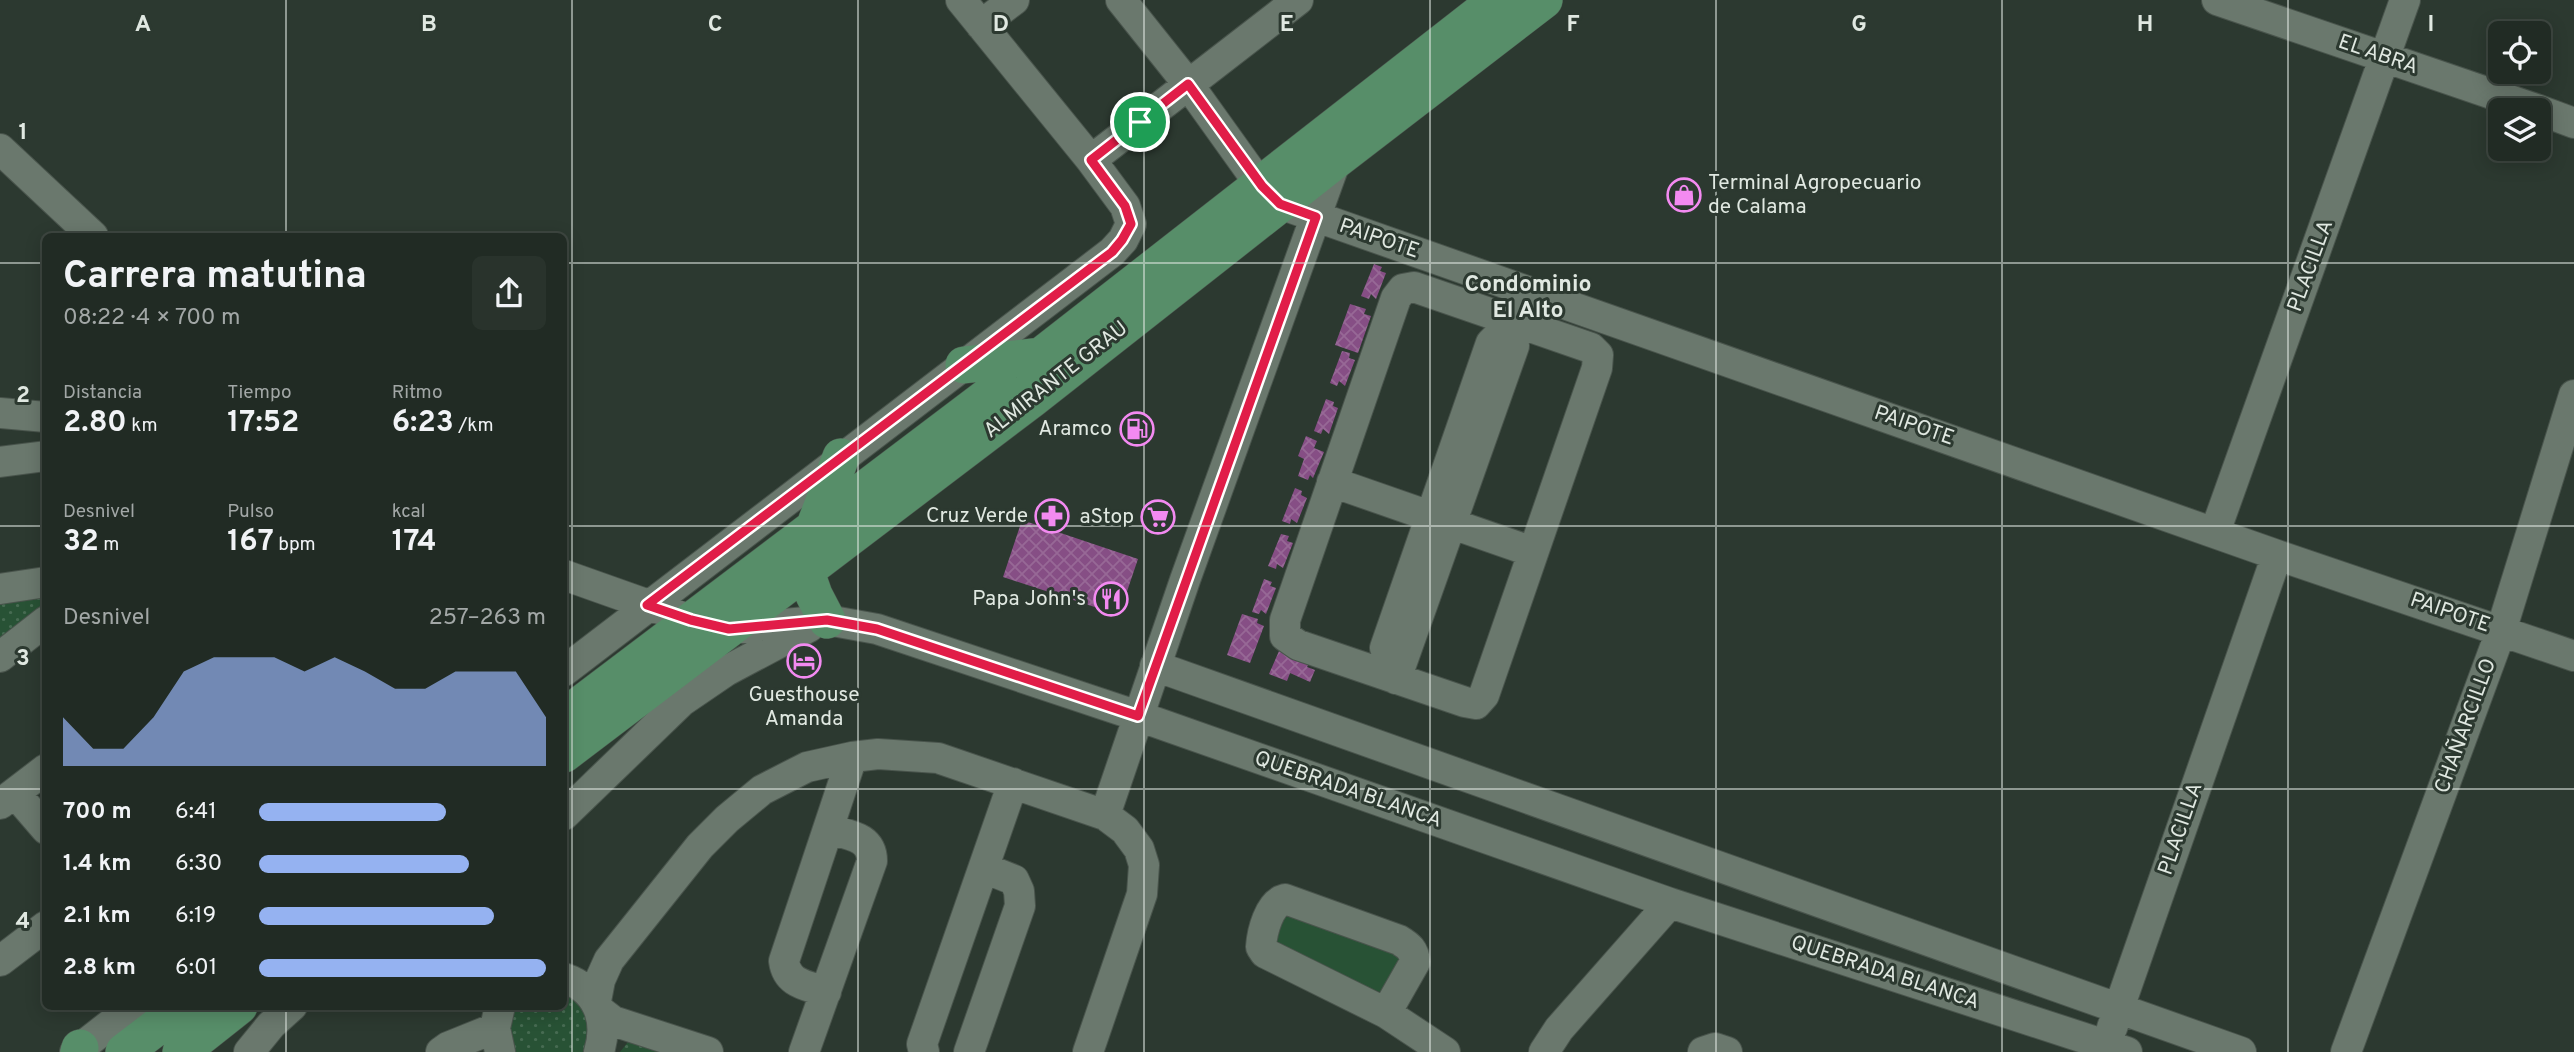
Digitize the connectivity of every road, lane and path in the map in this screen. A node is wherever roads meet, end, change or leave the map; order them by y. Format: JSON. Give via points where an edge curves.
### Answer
{"nodes":[{"id":1,"x":961,"y":0,"type":"edge"},
{"id":2,"x":1014,"y":0,"type":"edge"},
{"id":3,"x":1121,"y":0,"type":"edge"},
{"id":4,"x":1298,"y":0,"type":"edge"},
{"id":5,"x":1497,"y":0,"type":"edge"},
{"id":6,"x":1544,"y":0,"type":"edge"},
{"id":7,"x":2217,"y":0,"type":"edge"},
{"id":8,"x":2405,"y":0,"type":"edge"},
{"id":9,"x":981,"y":25,"type":"junction"},
{"id":10,"x":2386,"y":57,"type":"junction"},
{"id":11,"x":1188,"y":84,"type":"junction"},
{"id":12,"x":2504,"y":98,"type":"edge"},
{"id":13,"x":2551,"y":114,"type":"edge"},
{"id":14,"x":2574,"y":122,"type":"edge"},
{"id":15,"x":0,"y":149,"type":"edge"},
{"id":16,"x":1091,"y":160,"type":"junction"},
{"id":17,"x":1336,"y":160,"type":"junction"},
{"id":18,"x":1271,"y":195,"type":"junction"},
{"id":19,"x":1316,"y":217,"type":"junction"},
{"id":20,"x":90,"y":233,"type":"edge"},
{"id":21,"x":1522,"y":289,"type":"junction"},
{"id":22,"x":1512,"y":322,"type":"junction"},
{"id":23,"x":1041,"y":356,"type":"junction"},
{"id":24,"x":964,"y":365,"type":"junction"},
{"id":25,"x":2574,"y":395,"type":"edge"},
{"id":26,"x":0,"y":413,"type":"edge"},
{"id":27,"x":42,"y":417,"type":"edge"},
{"id":28,"x":42,"y":457,"type":"edge"},
{"id":29,"x":841,"y":457,"type":"junction"},
{"id":30,"x":0,"y":462,"type":"edge"},
{"id":31,"x":1332,"y":482,"type":"junction"},
{"id":32,"x":1441,"y":520,"type":"junction"},
{"id":33,"x":814,"y":528,"type":"junction"},
{"id":34,"x":2215,"y":532,"type":"junction"},
{"id":35,"x":1533,"y":552,"type":"junction"},
{"id":36,"x":2277,"y":555,"type":"junction"},
{"id":37,"x":806,"y":572,"type":"junction"},
{"id":38,"x":567,"y":576,"type":"edge"},
{"id":39,"x":42,"y":583,"type":"edge"},
{"id":40,"x":0,"y":589,"type":"edge"},
{"id":41,"x":647,"y":605,"type":"junction"},
{"id":42,"x":691,"y":620,"type":"junction"},
{"id":43,"x":827,"y":620,"type":"junction"},
{"id":44,"x":42,"y":624,"type":"edge"},
{"id":45,"x":729,"y":629,"type":"junction"},
{"id":46,"x":2501,"y":631,"type":"junction"},
{"id":47,"x":2574,"y":656,"type":"edge"},
{"id":48,"x":0,"y":657,"type":"edge"},
{"id":49,"x":1155,"y":666,"type":"junction"},
{"id":50,"x":567,"y":669,"type":"edge"},
{"id":51,"x":1386,"y":676,"type":"junction"},
{"id":52,"x":567,"y":715,"type":"edge"},
{"id":53,"x":1138,"y":716,"type":"junction"},
{"id":54,"x":567,"y":752,"type":"edge"},
{"id":55,"x":852,"y":757,"type":"junction"},
{"id":56,"x":42,"y":772,"type":"edge"},
{"id":57,"x":1013,"y":783,"type":"junction"},
{"id":58,"x":8,"y":799,"type":"edge"},
{"id":59,"x":567,"y":812,"type":"edge"},
{"id":60,"x":1105,"y":814,"type":"junction"},
{"id":61,"x":42,"y":826,"type":"edge"},
{"id":62,"x":828,"y":829,"type":"junction"},
{"id":63,"x":984,"y":869,"type":"junction"},
{"id":64,"x":1670,"y":903,"type":"junction"},
{"id":65,"x":42,"y":929,"type":"edge"},
{"id":66,"x":609,"y":960,"type":"junction"},
{"id":67,"x":0,"y":961,"type":"edge"},
{"id":68,"x":568,"y":979,"type":"edge"},
{"id":69,"x":826,"y":992,"type":"junction"},
{"id":70,"x":2123,"y":996,"type":"junction"},
{"id":71,"x":598,"y":1006,"type":"junction"},
{"id":72,"x":129,"y":1010,"type":"edge"},
{"id":73,"x":179,"y":1010,"type":"edge"},
{"id":74,"x":234,"y":1010,"type":"edge"},
{"id":75,"x":288,"y":1010,"type":"edge"},
{"id":76,"x":1386,"y":1013,"type":"junction"},
{"id":77,"x":498,"y":1029,"type":"edge"},
{"id":78,"x":2116,"y":1048,"type":"edge"},
{"id":79,"x":190,"y":1049,"type":"edge"},
{"id":80,"x":78,"y":1051,"type":"edge"},
{"id":81,"x":124,"y":1052,"type":"edge"},
{"id":82,"x":249,"y":1052,"type":"edge"},
{"id":83,"x":441,"y":1052,"type":"edge"},
{"id":84,"x":598,"y":1052,"type":"edge"},
{"id":85,"x":708,"y":1052,"type":"edge"},
{"id":86,"x":804,"y":1052,"type":"edge"},
{"id":87,"x":924,"y":1052,"type":"edge"},
{"id":88,"x":969,"y":1052,"type":"edge"},
{"id":89,"x":1088,"y":1052,"type":"edge"},
{"id":90,"x":1445,"y":1052,"type":"edge"},
{"id":91,"x":1544,"y":1052,"type":"edge"},
{"id":92,"x":1703,"y":1052,"type":"edge"},
{"id":93,"x":1727,"y":1052,"type":"edge"},
{"id":94,"x":2241,"y":1052,"type":"edge"},
{"id":95,"x":2346,"y":1052,"type":"edge"}],
"edges":[{"from":1,"to":9,"type":"street"},
{"from":2,"to":9,"type":"street"},
{"from":3,"to":11,"type":"street"},
{"from":4,"to":11,"type":"street"},
{"from":5,"to":18,"type":"main road","name":"ALMIRANTE GRAU"},
{"from":6,"to":17,"type":"main road","name":"ALMIRANTE GRAU"},
{"from":7,"to":10,"type":"street","name":"EL ABRA"},
{"from":8,"to":10,"type":"street","name":"PLACILLA"},
{"from":9,"to":16,"type":"street"},
{"from":10,"to":12,"type":"street","name":"EL ABRA"},
{"from":10,"to":34,"type":"street","name":"PLACILLA"},
{"from":11,"to":16,"type":"street"},
{"from":11,"to":18,"type":"street"},
{"from":13,"to":14,"type":"street","name":"EL ABRA"},
{"from":15,"to":20,"type":"street"},
{"from":16,"to":24,"type":"street","via":[[1125,206],[1131,224],[1122,240]]},
{"from":17,"to":18,"type":"main road","name":"ALMIRANTE GRAU"},
{"from":17,"to":19,"type":"street"},
{"from":18,"to":19,"type":"street","name":"PAIPOTE"},
{"from":18,"to":23,"type":"main road","name":"ALMIRANTE GRAU"},
{"from":18,"to":37,"type":"main road","name":"ALMIRANTE GRAU","via":[[1043,391]]},
{"from":19,"to":21,"type":"street","name":"PAIPOTE"},
{"from":19,"to":49,"type":"street"},
{"from":21,"to":22,"type":"street"},
{"from":21,"to":34,"type":"street","name":"PAIPOTE"},
{"from":22,"to":31,"type":"street","via":[[1414,287],[1403,289]]},
{"from":22,"to":32,"type":"street","via":[[1514,346]]},
{"from":22,"to":35,"type":"street","via":[[1591,348],[1598,355]]},
{"from":23,"to":24,"type":"main road"},
{"from":23,"to":33,"type":"main road","name":"ALMIRANTE GRAU"},
{"from":24,"to":29,"type":"street"},
{"from":25,"to":46,"type":"street","name":"CHAÑARCILLO"},
{"from":26,"to":27,"type":"street"},
{"from":28,"to":30,"type":"street"},
{"from":29,"to":33,"type":"main road"},
{"from":29,"to":41,"type":"street"},
{"from":31,"to":32,"type":"street"},
{"from":31,"to":51,"type":"street","via":[[1285,620],[1285,636],[1298,645]]},
{"from":32,"to":35,"type":"street"},
{"from":32,"to":51,"type":"street"},
{"from":33,"to":42,"type":"main road","name":"ALMIRANTE GRAU"},
{"from":34,"to":36,"type":"street","name":"PAIPOTE"},
{"from":35,"to":51,"type":"street","via":[[1484,695],[1476,704]]},
{"from":36,"to":46,"type":"street","name":"PAIPOTE"},
{"from":36,"to":70,"type":"street","name":"PLACILLA"},
{"from":37,"to":43,"type":"main road"},
{"from":37,"to":45,"type":"main road","name":"ALMIRANTE GRAU"},
{"from":38,"to":41,"type":"street","name":"QUEBRADA BLANCA"},
{"from":39,"to":40,"type":"street"},
{"from":41,"to":42,"type":"street","name":"QUEBRADA BLANCA"},
{"from":41,"to":50,"type":"street"},
{"from":42,"to":45,"type":"street","name":"QUEBRADA BLANCA"},
{"from":42,"to":52,"type":"main road","name":"ALMIRANTE GRAU"},
{"from":43,"to":45,"type":"street","name":"QUEBRADA BLANCA"},
{"from":43,"to":53,"type":"street","name":"QUEBRADA BLANCA","via":[[877,629]]},
{"from":43,"to":59,"type":"street","via":[[772,645],[681,701]]},
{"from":44,"to":48,"type":"street"},
{"from":45,"to":54,"type":"main road","name":"ALMIRANTE GRAU"},
{"from":46,"to":47,"type":"street","name":"PAIPOTE"},
{"from":46,"to":95,"type":"street","name":"CHAÑARCILLO"},
{"from":49,"to":53,"type":"street"},
{"from":49,"to":70,"type":"street"},
{"from":53,"to":60,"type":"street"},
{"from":53,"to":64,"type":"street","name":"QUEBRADA BLANCA"},
{"from":55,"to":57,"type":"street","via":[[938,758]]},
{"from":55,"to":62,"type":"street"},
{"from":55,"to":66,"type":"street","via":[[807,767],[762,790],[700,846]]},
{"from":56,"to":58,"type":"street"},
{"from":57,"to":60,"type":"street"},
{"from":57,"to":63,"type":"street"},
{"from":58,"to":61,"type":"street"},
{"from":60,"to":89,"type":"street","via":[[1139,849],[1144,865],[1142,894]]},
{"from":62,"to":69,"type":"street","via":[[784,961],[792,981]]},
{"from":62,"to":69,"type":"street","via":[[865,841],[872,850],[872,861]]},
{"from":63,"to":87,"type":"street","via":[[922,1044]]},
{"from":63,"to":88,"type":"street","via":[[1014,880],[1020,906]]},
{"from":64,"to":78,"type":"street","name":"QUEBRADA BLANCA"},
{"from":64,"to":91,"type":"street"},
{"from":65,"to":67,"type":"street"},
{"from":66,"to":68,"type":"street"},
{"from":66,"to":71,"type":"street","via":[[600,980]]},
{"from":68,"to":71,"type":"street"},
{"from":69,"to":86,"type":"street"},
{"from":70,"to":78,"type":"street","name":"PLACILLA"},
{"from":70,"to":94,"type":"street"},
{"from":71,"to":84,"type":"street","via":[[604,1031]]},
{"from":71,"to":85,"type":"street","via":[[613,1021]]},
{"from":72,"to":80,"type":"street"},
{"from":73,"to":81,"type":"main road"},
{"from":74,"to":79,"type":"main road"},
{"from":75,"to":82,"type":"street"},
{"from":76,"to":76,"type":"street","via":[[1415,962],[1410,947],[1285,899],[1273,906],[1261,940],[1265,953]]},
{"from":76,"to":90,"type":"street"},
{"from":77,"to":83,"type":"street"},
{"from":92,"to":93,"type":"street","via":[[1715,1048]]}]}
